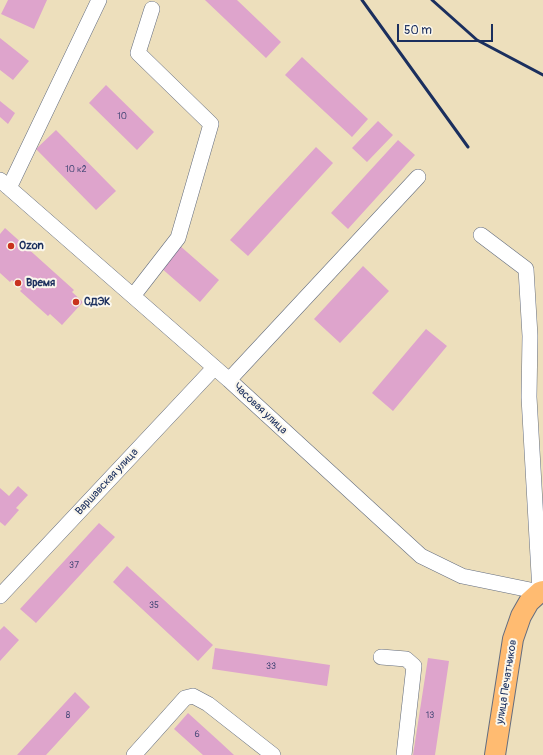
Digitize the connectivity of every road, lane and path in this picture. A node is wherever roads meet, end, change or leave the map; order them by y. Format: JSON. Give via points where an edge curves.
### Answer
{"nodes":[{"id":1,"x":99,"y":0,"type":"edge"},
{"id":2,"x":152,"y":9,"type":"dead end"},
{"id":3,"x":418,"y":177,"type":"dead end"},
{"id":4,"x":4,"y":184,"type":"edge"},
{"id":5,"x":481,"y":234,"type":"dead end"},
{"id":6,"x":132,"y":296,"type":"junction"},
{"id":7,"x":214,"y":368,"type":"junction"},
{"id":8,"x":229,"y":380,"type":"junction"},
{"id":9,"x":3,"y":586,"type":"edge"},
{"id":10,"x":541,"y":591,"type":"edge"},
{"id":11,"x":381,"y":657,"type":"dead end"},
{"id":12,"x":134,"y":755,"type":"edge"},
{"id":13,"x":273,"y":755,"type":"edge"},
{"id":14,"x":404,"y":755,"type":"edge"},
{"id":15,"x":495,"y":755,"type":"edge"}],
"edges":[{"from":1,"to":4,"type":"street"},
{"from":2,"to":6,"type":"street","via":[[138,53],[211,124],[178,238]]},
{"from":3,"to":8,"type":"street"},
{"from":4,"to":6,"type":"street","name":"Часовая улица"},
{"from":5,"to":10,"type":"street","via":[[526,269],[530,336],[529,397]]},
{"from":6,"to":7,"type":"street","name":"Часовая улица"},
{"from":7,"to":8,"type":"street","name":"Часовая улица"},
{"from":7,"to":9,"type":"street","name":"Варшавская улица"},
{"from":8,"to":10,"type":"street","name":"Часовая улица","via":[[420,556],[462,576]]},
{"from":10,"to":15,"type":"main road","name":"улица Печатников","via":[[529,602],[513,639]]},
{"from":11,"to":14,"type":"street","via":[[406,659],[414,666]]},
{"from":12,"to":13,"type":"street","via":[[185,698],[193,696],[208,704]]}]}
